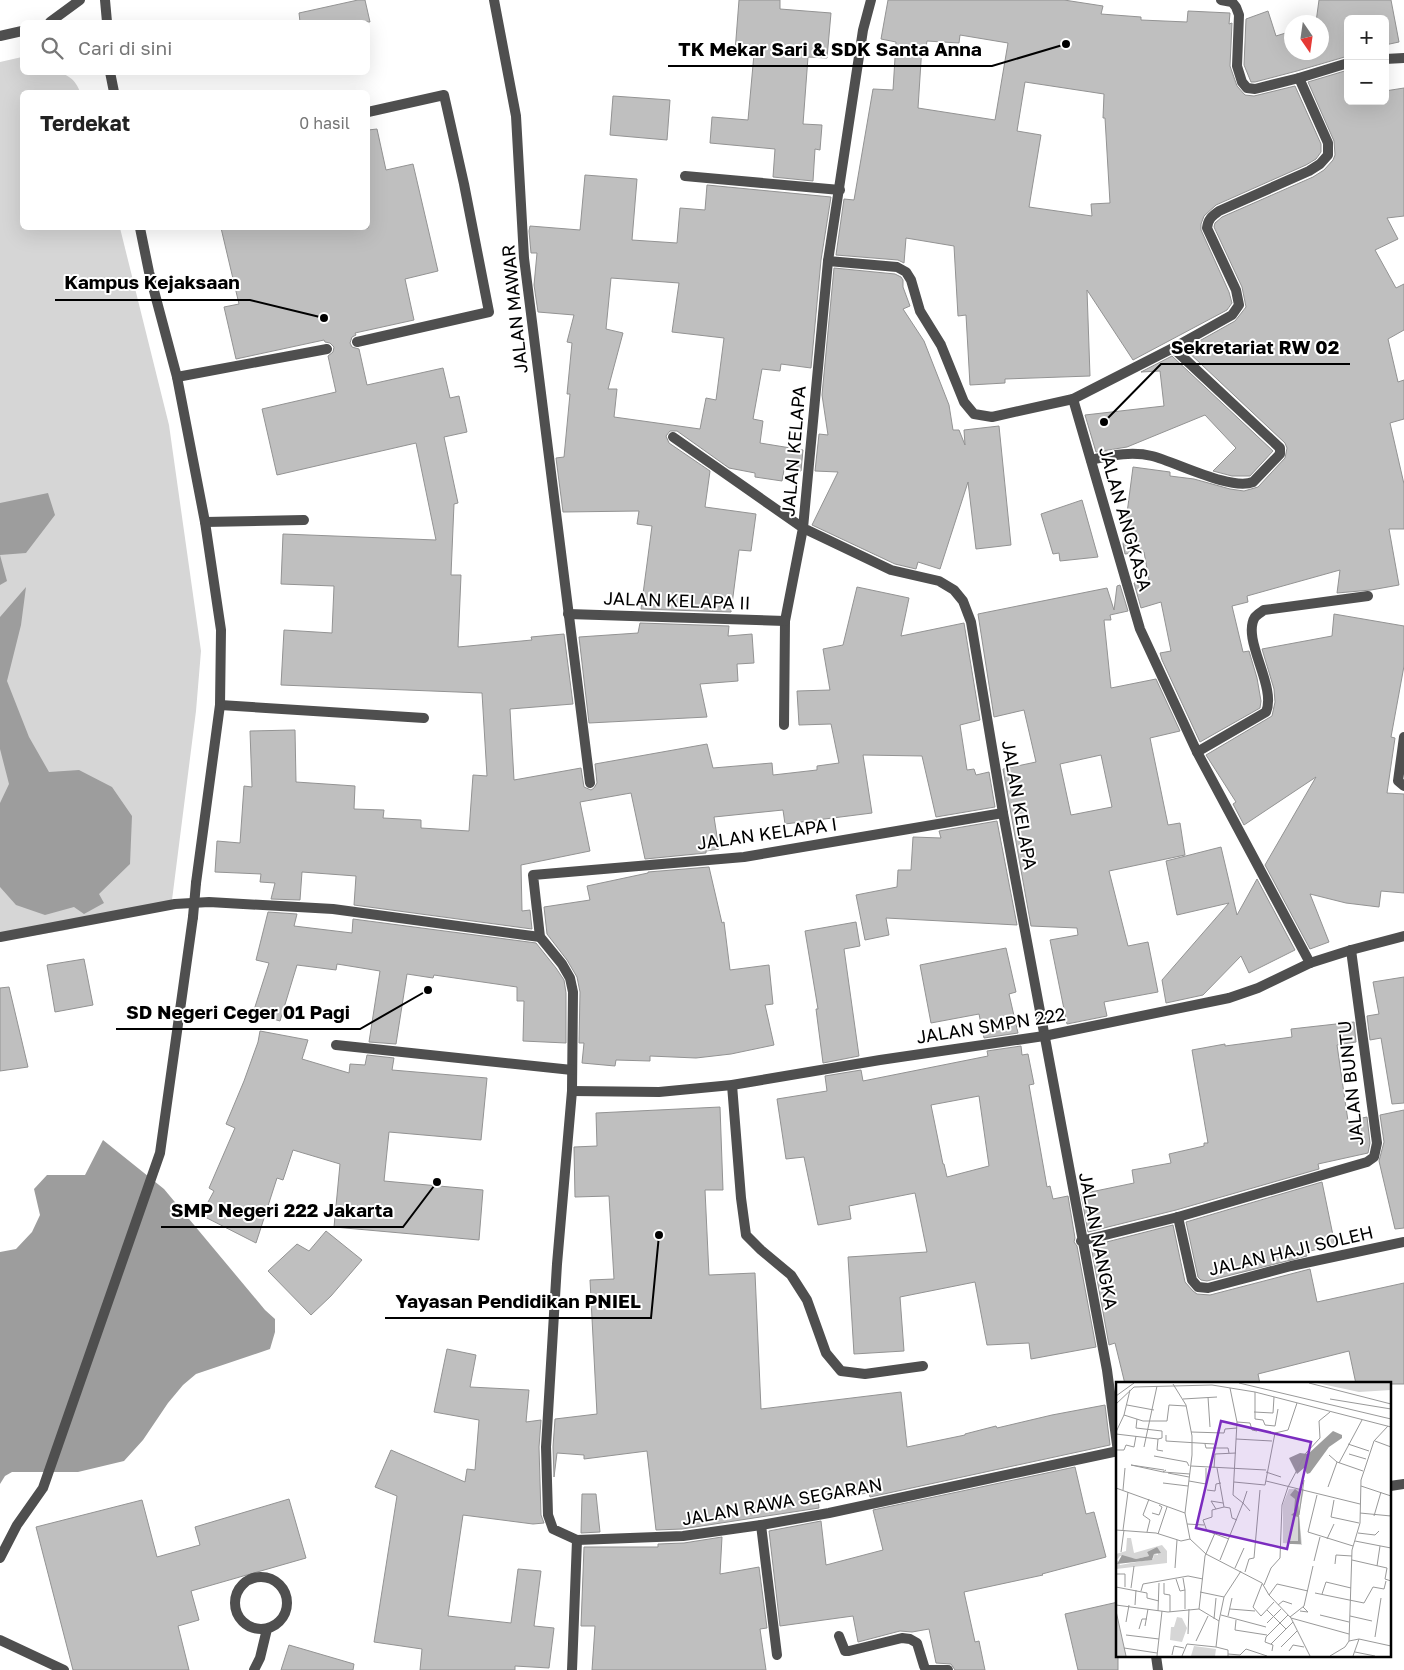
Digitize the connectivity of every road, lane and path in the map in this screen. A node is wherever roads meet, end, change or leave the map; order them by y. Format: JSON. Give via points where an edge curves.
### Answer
{"nodes":[{"id":1,"x":80,"y":0,"type":"edge"},
{"id":2,"x":105,"y":0,"type":"edge"},
{"id":3,"x":494,"y":0,"type":"edge"},
{"id":4,"x":871,"y":0,"type":"edge"},
{"id":5,"x":1220,"y":0,"type":"edge"},
{"id":6,"x":53,"y":20,"type":"edge"},
{"id":7,"x":107,"y":20,"type":"edge"},
{"id":8,"x":20,"y":31,"type":"edge"},
{"id":9,"x":0,"y":36,"type":"edge"},
{"id":10,"x":1404,"y":58,"type":"edge"},
{"id":11,"x":1389,"y":59,"type":"edge"},
{"id":12,"x":1344,"y":64,"type":"edge"},
{"id":13,"x":111,"y":75,"type":"edge"},
{"id":14,"x":1298,"y":78,"type":"junction"},
{"id":15,"x":114,"y":90,"type":"edge"},
{"id":16,"x":370,"y":112,"type":"edge"},
{"id":17,"x":685,"y":176,"type":"dead end"},
{"id":18,"x":840,"y":190,"type":"junction"},
{"id":19,"x":140,"y":230,"type":"edge"},
{"id":20,"x":828,"y":261,"type":"junction"},
{"id":21,"x":357,"y":342,"type":"dead end"},
{"id":22,"x":1174,"y":348,"type":"junction"},
{"id":23,"x":327,"y":349,"type":"dead end"},
{"id":24,"x":176,"y":377,"type":"junction"},
{"id":25,"x":1073,"y":399,"type":"junction"},
{"id":26,"x":673,"y":437,"type":"dead end"},
{"id":27,"x":1091,"y":460,"type":"junction"},
{"id":28,"x":304,"y":520,"type":"dead end"},
{"id":29,"x":205,"y":522,"type":"junction"},
{"id":30,"x":803,"y":528,"type":"junction"},
{"id":31,"x":1368,"y":596,"type":"dead end"},
{"id":32,"x":568,"y":614,"type":"junction"},
{"id":33,"x":784,"y":621,"type":"junction"},
{"id":34,"x":220,"y":705,"type":"junction"},
{"id":35,"x":424,"y":718,"type":"dead end"},
{"id":36,"x":784,"y":725,"type":"dead end"},
{"id":37,"x":1404,"y":737,"type":"edge"},
{"id":38,"x":1197,"y":752,"type":"junction"},
{"id":39,"x":590,"y":783,"type":"dead end"},
{"id":40,"x":1404,"y":786,"type":"edge"},
{"id":41,"x":1003,"y":813,"type":"junction"},
{"id":42,"x":1404,"y":936,"type":"edge"},
{"id":43,"x":0,"y":937,"type":"edge"},
{"id":44,"x":540,"y":937,"type":"junction"},
{"id":45,"x":1351,"y":950,"type":"junction"},
{"id":46,"x":1310,"y":963,"type":"junction"},
{"id":47,"x":1044,"y":1036,"type":"junction"},
{"id":48,"x":336,"y":1045,"type":"dead end"},
{"id":49,"x":572,"y":1070,"type":"junction"},
{"id":50,"x":732,"y":1085,"type":"junction"},
{"id":51,"x":572,"y":1091,"type":"junction"},
{"id":52,"x":1178,"y":1217,"type":"junction"},
{"id":53,"x":1081,"y":1241,"type":"junction"},
{"id":54,"x":1404,"y":1242,"type":"edge"},
{"id":55,"x":923,"y":1366,"type":"dead end"},
{"id":56,"x":1116,"y":1438,"type":"edge"},
{"id":57,"x":1116,"y":1452,"type":"edge"},
{"id":58,"x":761,"y":1525,"type":"junction"},
{"id":59,"x":577,"y":1540,"type":"junction"},
{"id":60,"x":0,"y":1558,"type":"edge"},
{"id":61,"x":267,"y":1628,"type":"junction"},
{"id":62,"x":839,"y":1636,"type":"dead end"},
{"id":63,"x":0,"y":1640,"type":"edge"},
{"id":64,"x":777,"y":1656,"type":"dead end"},
{"id":65,"x":64,"y":1670,"type":"edge"},
{"id":66,"x":254,"y":1670,"type":"edge"},
{"id":67,"x":572,"y":1670,"type":"edge"},
{"id":68,"x":931,"y":1670,"type":"edge"},
{"id":69,"x":948,"y":1670,"type":"edge"}],
"edges":[{"from":1,"to":6,"type":"street"},
{"from":2,"to":7,"type":"street"},
{"from":3,"to":32,"type":"street","name":"JALAN MAWAR","via":[[516,116],[524,258]]},
{"from":4,"to":18,"type":"street","name":"JALAN KELAPA","via":[[863,30]]},
{"from":5,"to":14,"type":"street","via":[[1232,2],[1236,8],[1237,66],[1247,88],[1255,89]]},
{"from":8,"to":9,"type":"street"},
{"from":10,"to":11,"type":"street"},
{"from":12,"to":14,"type":"street"},
{"from":13,"to":15,"type":"street"},
{"from":14,"to":22,"type":"street","via":[[1328,143],[1328,155],[1309,171],[1210,218],[1207,228],[1236,290],[1239,306],[1232,315]]},
{"from":16,"to":21,"type":"street","via":[[444,95],[489,312]]},
{"from":17,"to":18,"type":"street"},
{"from":18,"to":20,"type":"street","name":"JALAN KELAPA"},
{"from":19,"to":24,"type":"street"},
{"from":20,"to":25,"type":"street","via":[[897,267],[906,272],[912,280],[920,312],[941,345],[964,402],[974,414],[992,417]]},
{"from":20,"to":30,"type":"street","name":"JALAN KELAPA"},
{"from":22,"to":25,"type":"street"},
{"from":22,"to":27,"type":"street","via":[[1280,448],[1280,454],[1248,484],[1209,476],[1151,456],[1114,454]]},
{"from":23,"to":24,"type":"street"},
{"from":24,"to":29,"type":"street"},
{"from":25,"to":27,"type":"street","name":"JALAN ANGKASA"},
{"from":26,"to":30,"type":"street"},
{"from":27,"to":38,"type":"street","name":"JALAN ANGKASA","via":[[1140,629]]},
{"from":28,"to":29,"type":"street"},
{"from":29,"to":34,"type":"street","via":[[221,630]]},
{"from":30,"to":33,"type":"street"},
{"from":30,"to":41,"type":"street","name":"JALAN KELAPA","via":[[890,570],[939,581],[964,601],[971,622]]},
{"from":31,"to":38,"type":"street","via":[[1264,610],[1255,618],[1251,631],[1268,694],[1266,712]]},
{"from":32,"to":33,"type":"street","name":"JALAN KELAPA II"},
{"from":32,"to":39,"type":"street","name":"JALAN MAWAR"},
{"from":33,"to":36,"type":"street"},
{"from":34,"to":35,"type":"street"},
{"from":34,"to":60,"type":"street","bridge":true,"via":[[160,1153],[43,1488]]},
{"from":37,"to":40,"type":"street","via":[[1398,781]]},
{"from":38,"to":46,"type":"street","name":"JALAN ANGKASA"},
{"from":41,"to":44,"type":"street","name":"JALAN KELAPA I","via":[[744,857],[533,875]]},
{"from":41,"to":47,"type":"street","name":"JALAN KELAPA"},
{"from":42,"to":45,"type":"street","name":"JALAN SMPN 222"},
{"from":43,"to":44,"type":"street","via":[[175,904],[209,902],[333,909]]},
{"from":44,"to":49,"type":"street","via":[[570,978],[573,992]]},
{"from":45,"to":46,"type":"street","name":"JALAN SMPN 222"},
{"from":45,"to":52,"type":"street","name":"JALAN BUNTU","via":[[1377,1143],[1374,1156],[1367,1162]]},
{"from":46,"to":47,"type":"street","name":"JALAN SMPN 222","via":[[1229,998]]},
{"from":47,"to":50,"type":"street","name":"JALAN SMPN 222"},
{"from":47,"to":53,"type":"street","name":"JALAN NANGKA"},
{"from":48,"to":49,"type":"street"},
{"from":49,"to":51,"type":"street"},
{"from":50,"to":51,"type":"street","name":"JALAN SMPN 222","via":[[659,1092]]},
{"from":50,"to":55,"type":"street","via":[[740,1198],[746,1235],[791,1275],[808,1300],[826,1352],[841,1371],[865,1374]]},
{"from":51,"to":59,"type":"street","via":[[546,1447],[548,1514],[553,1530]]},
{"from":52,"to":53,"type":"street"},
{"from":52,"to":54,"type":"street","name":"JALAN HAJI SOLEH","via":[[1192,1280],[1198,1287],[1208,1288]]},
{"from":53,"to":56,"type":"street","name":"JALAN NANGKA"},
{"from":57,"to":58,"type":"street","name":"JALAN RAWA SEGARAN"},
{"from":58,"to":59,"type":"street","name":"JALAN RAWA SEGARAN","via":[[683,1536]]},
{"from":58,"to":64,"type":"street"},
{"from":59,"to":67,"type":"street"},
{"from":61,"to":61,"type":"street","via":[[254,1628],[242,1621],[235,1608],[236,1595],[243,1583],[256,1577],[269,1577],[281,1585],[288,1597],[287,1611],[280,1622]]},
{"from":61,"to":66,"type":"street"},
{"from":62,"to":68,"type":"street","via":[[845,1650],[849,1651],[902,1638],[910,1639],[917,1643],[926,1670]]},
{"from":63,"to":65,"type":"street"},
{"from":68,"to":69,"type":"street"}]}
